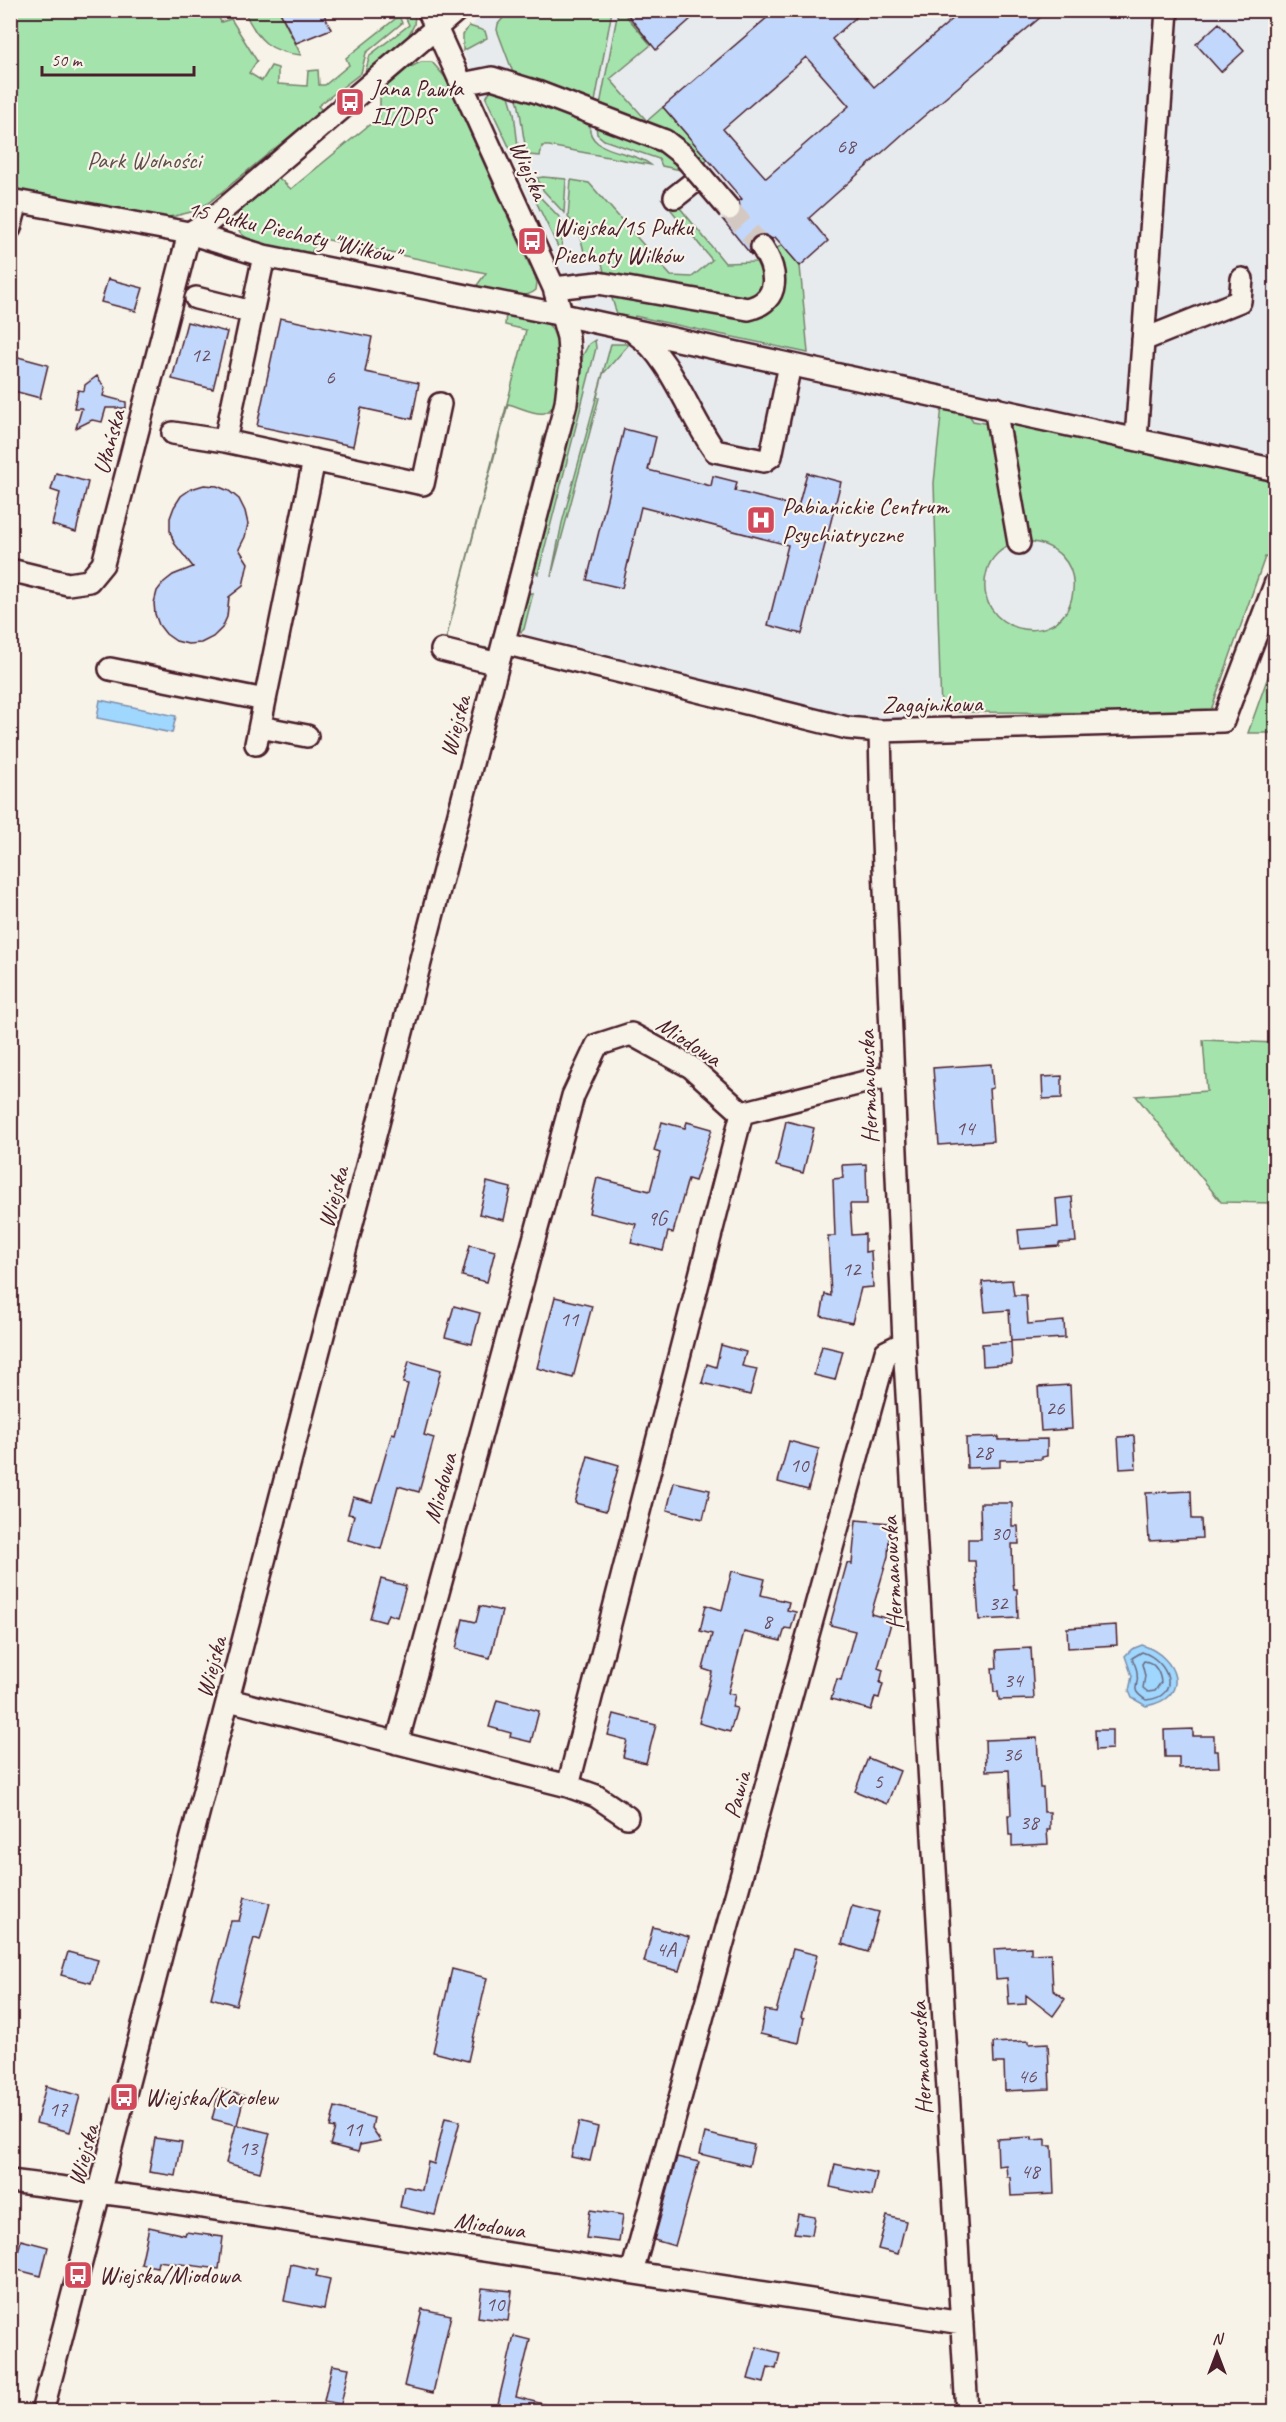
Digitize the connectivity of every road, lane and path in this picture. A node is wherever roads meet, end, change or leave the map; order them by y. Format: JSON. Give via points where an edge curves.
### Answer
{"nodes":[{"id":1,"x":457,"y":10,"type":"edge"},
{"id":2,"x":1167,"y":10,"type":"edge"},
{"id":3,"x":432,"y":19,"type":"edge"},
{"id":4,"x":462,"y":84,"type":"junction"},
{"id":5,"x":694,"y":182,"type":"tunnel mouth"},
{"id":6,"x":675,"y":197,"type":"dead end"},
{"id":7,"x":14,"y":201,"type":"edge"},
{"id":8,"x":729,"y":210,"type":"tunnel mouth"},
{"id":9,"x":10,"y":228,"type":"edge"},
{"id":10,"x":189,"y":233,"type":"junction"},
{"id":11,"x":762,"y":247,"type":"tunnel mouth"},
{"id":12,"x":264,"y":256,"type":"junction"},
{"id":13,"x":1242,"y":279,"type":"dead end"},
{"id":14,"x":554,"y":288,"type":"junction"},
{"id":15,"x":196,"y":298,"type":"dead end"},
{"id":16,"x":252,"y":312,"type":"junction"},
{"id":17,"x":563,"y":315,"type":"junction"},
{"id":18,"x":633,"y":332,"type":"junction"},
{"id":19,"x":1143,"y":340,"type":"junction"},
{"id":20,"x":790,"y":365,"type":"junction"},
{"id":21,"x":440,"y":404,"type":"dead end"},
{"id":22,"x":995,"y":408,"type":"junction"},
{"id":23,"x":173,"y":433,"type":"dead end"},
{"id":24,"x":1136,"y":439,"type":"junction"},
{"id":25,"x":225,"y":441,"type":"junction"},
{"id":26,"x":314,"y":460,"type":"junction"},
{"id":27,"x":1275,"y":470,"type":"edge"},
{"id":28,"x":1019,"y":543,"type":"dead end"},
{"id":29,"x":10,"y":570,"type":"edge"},
{"id":30,"x":1275,"y":582,"type":"edge"},
{"id":31,"x":504,"y":643,"type":"junction"},
{"id":32,"x":442,"y":650,"type":"dead end"},
{"id":33,"x":498,"y":664,"type":"junction"},
{"id":34,"x":110,"y":669,"type":"dead end"},
{"id":35,"x":265,"y":700,"type":"junction"},
{"id":36,"x":880,"y":731,"type":"junction"},
{"id":37,"x":306,"y":736,"type":"dead end"},
{"id":38,"x":893,"y":1075,"type":"junction"},
{"id":39,"x":742,"y":1113,"type":"junction"},
{"id":40,"x":904,"y":1343,"type":"junction"},
{"id":41,"x":229,"y":1700,"type":"junction"},
{"id":42,"x":397,"y":1743,"type":"junction"},
{"id":43,"x":568,"y":1786,"type":"junction"},
{"id":44,"x":627,"y":1817,"type":"dead end"},
{"id":45,"x":10,"y":2181,"type":"edge"},
{"id":46,"x":100,"y":2192,"type":"junction"},
{"id":47,"x":632,"y":2272,"type":"junction"},
{"id":48,"x":962,"y":2323,"type":"junction"},
{"id":49,"x":42,"y":2412,"type":"edge"},
{"id":50,"x":967,"y":2412,"type":"edge"}],
"edges":[{"from":1,"to":3,"type":"street"},
{"from":2,"to":19,"type":"street"},
{"from":3,"to":4,"type":"street","name":"Wiejska"},
{"from":3,"to":10,"type":"street","via":[[236,199]]},
{"from":4,"to":8,"type":"street","bridge":true,"via":[[492,78],[665,141],[683,155]]},
{"from":4,"to":14,"type":"street","name":"Wiejska"},
{"from":5,"to":6,"type":"street"},
{"from":7,"to":9,"type":"street"},
{"from":7,"to":10,"type":"street","name":"15 Pułku Piechoty \"Wilków\""},
{"from":10,"to":12,"type":"street","name":"15 Pułku Piechoty \"Wilków\""},
{"from":10,"to":29,"type":"street","name":"Ułańska","via":[[104,564],[89,581],[68,584]]},
{"from":11,"to":14,"type":"street","via":[[775,274],[768,297],[757,307],[740,308],[598,283]]},
{"from":12,"to":16,"type":"street"},
{"from":12,"to":17,"type":"street","name":"15 Pułku Piechoty \"Wilków\""},
{"from":13,"to":19,"type":"street","via":[[1240,300]]},
{"from":14,"to":17,"type":"street","name":"Wiejska"},
{"from":15,"to":16,"type":"street"},
{"from":16,"to":25,"type":"street"},
{"from":17,"to":18,"type":"street","name":"15 Pułku Piechoty \"Wilków\""},
{"from":17,"to":31,"type":"street","name":"Wiejska","via":[[570,368],[566,403]]},
{"from":18,"to":20,"type":"street","name":"15 Pułku Piechoty \"Wilków\""},
{"from":18,"to":20,"type":"street","via":[[658,352],[715,451],[764,461],[771,456]]},
{"from":19,"to":24,"type":"street"},
{"from":20,"to":22,"type":"street","name":"15 Pułku Piechoty \"Wilków\""},
{"from":21,"to":26,"type":"street","via":[[423,484]]},
{"from":22,"to":24,"type":"street","name":"15 Pułku Piechoty \"Wilków\""},
{"from":22,"to":28,"type":"street"},
{"from":23,"to":25,"type":"street"},
{"from":24,"to":27,"type":"street","name":"15 Pułku Piechoty \"Wilków\""},
{"from":25,"to":26,"type":"street"},
{"from":26,"to":35,"type":"street"},
{"from":30,"to":36,"type":"street","name":"Zagajnikowa","via":[[1223,721]]},
{"from":31,"to":33,"type":"street","name":"Wiejska"},
{"from":31,"to":36,"type":"street","name":"Zagajnikowa","via":[[848,728]]},
{"from":32,"to":33,"type":"street"},
{"from":33,"to":41,"type":"street","name":"Wiejska"},
{"from":34,"to":35,"type":"street"},
{"from":35,"to":37,"type":"street","via":[[258,736]]},
{"from":36,"to":38,"type":"street","name":"Hermanowska"},
{"from":38,"to":39,"type":"street"},
{"from":38,"to":40,"type":"street","name":"Hermanowska"},
{"from":39,"to":42,"type":"street","name":"Miodowa","via":[[691,1066],[631,1034],[597,1045],[573,1095]]},
{"from":39,"to":43,"type":"street"},
{"from":40,"to":47,"type":"street","name":"Pawia","via":[[886,1352]]},
{"from":40,"to":48,"type":"street","name":"Hermanowska"},
{"from":41,"to":42,"type":"street"},
{"from":41,"to":46,"type":"street","name":"Wiejska"},
{"from":42,"to":43,"type":"street"},
{"from":43,"to":44,"type":"street","via":[[596,1796]]},
{"from":45,"to":46,"type":"street","name":"Miodowa"},
{"from":46,"to":47,"type":"street","name":"Miodowa"},
{"from":46,"to":49,"type":"street","name":"Wiejska"},
{"from":47,"to":48,"type":"street","name":"Miodowa"},
{"from":48,"to":50,"type":"street","name":"Hermanowska"}]}
